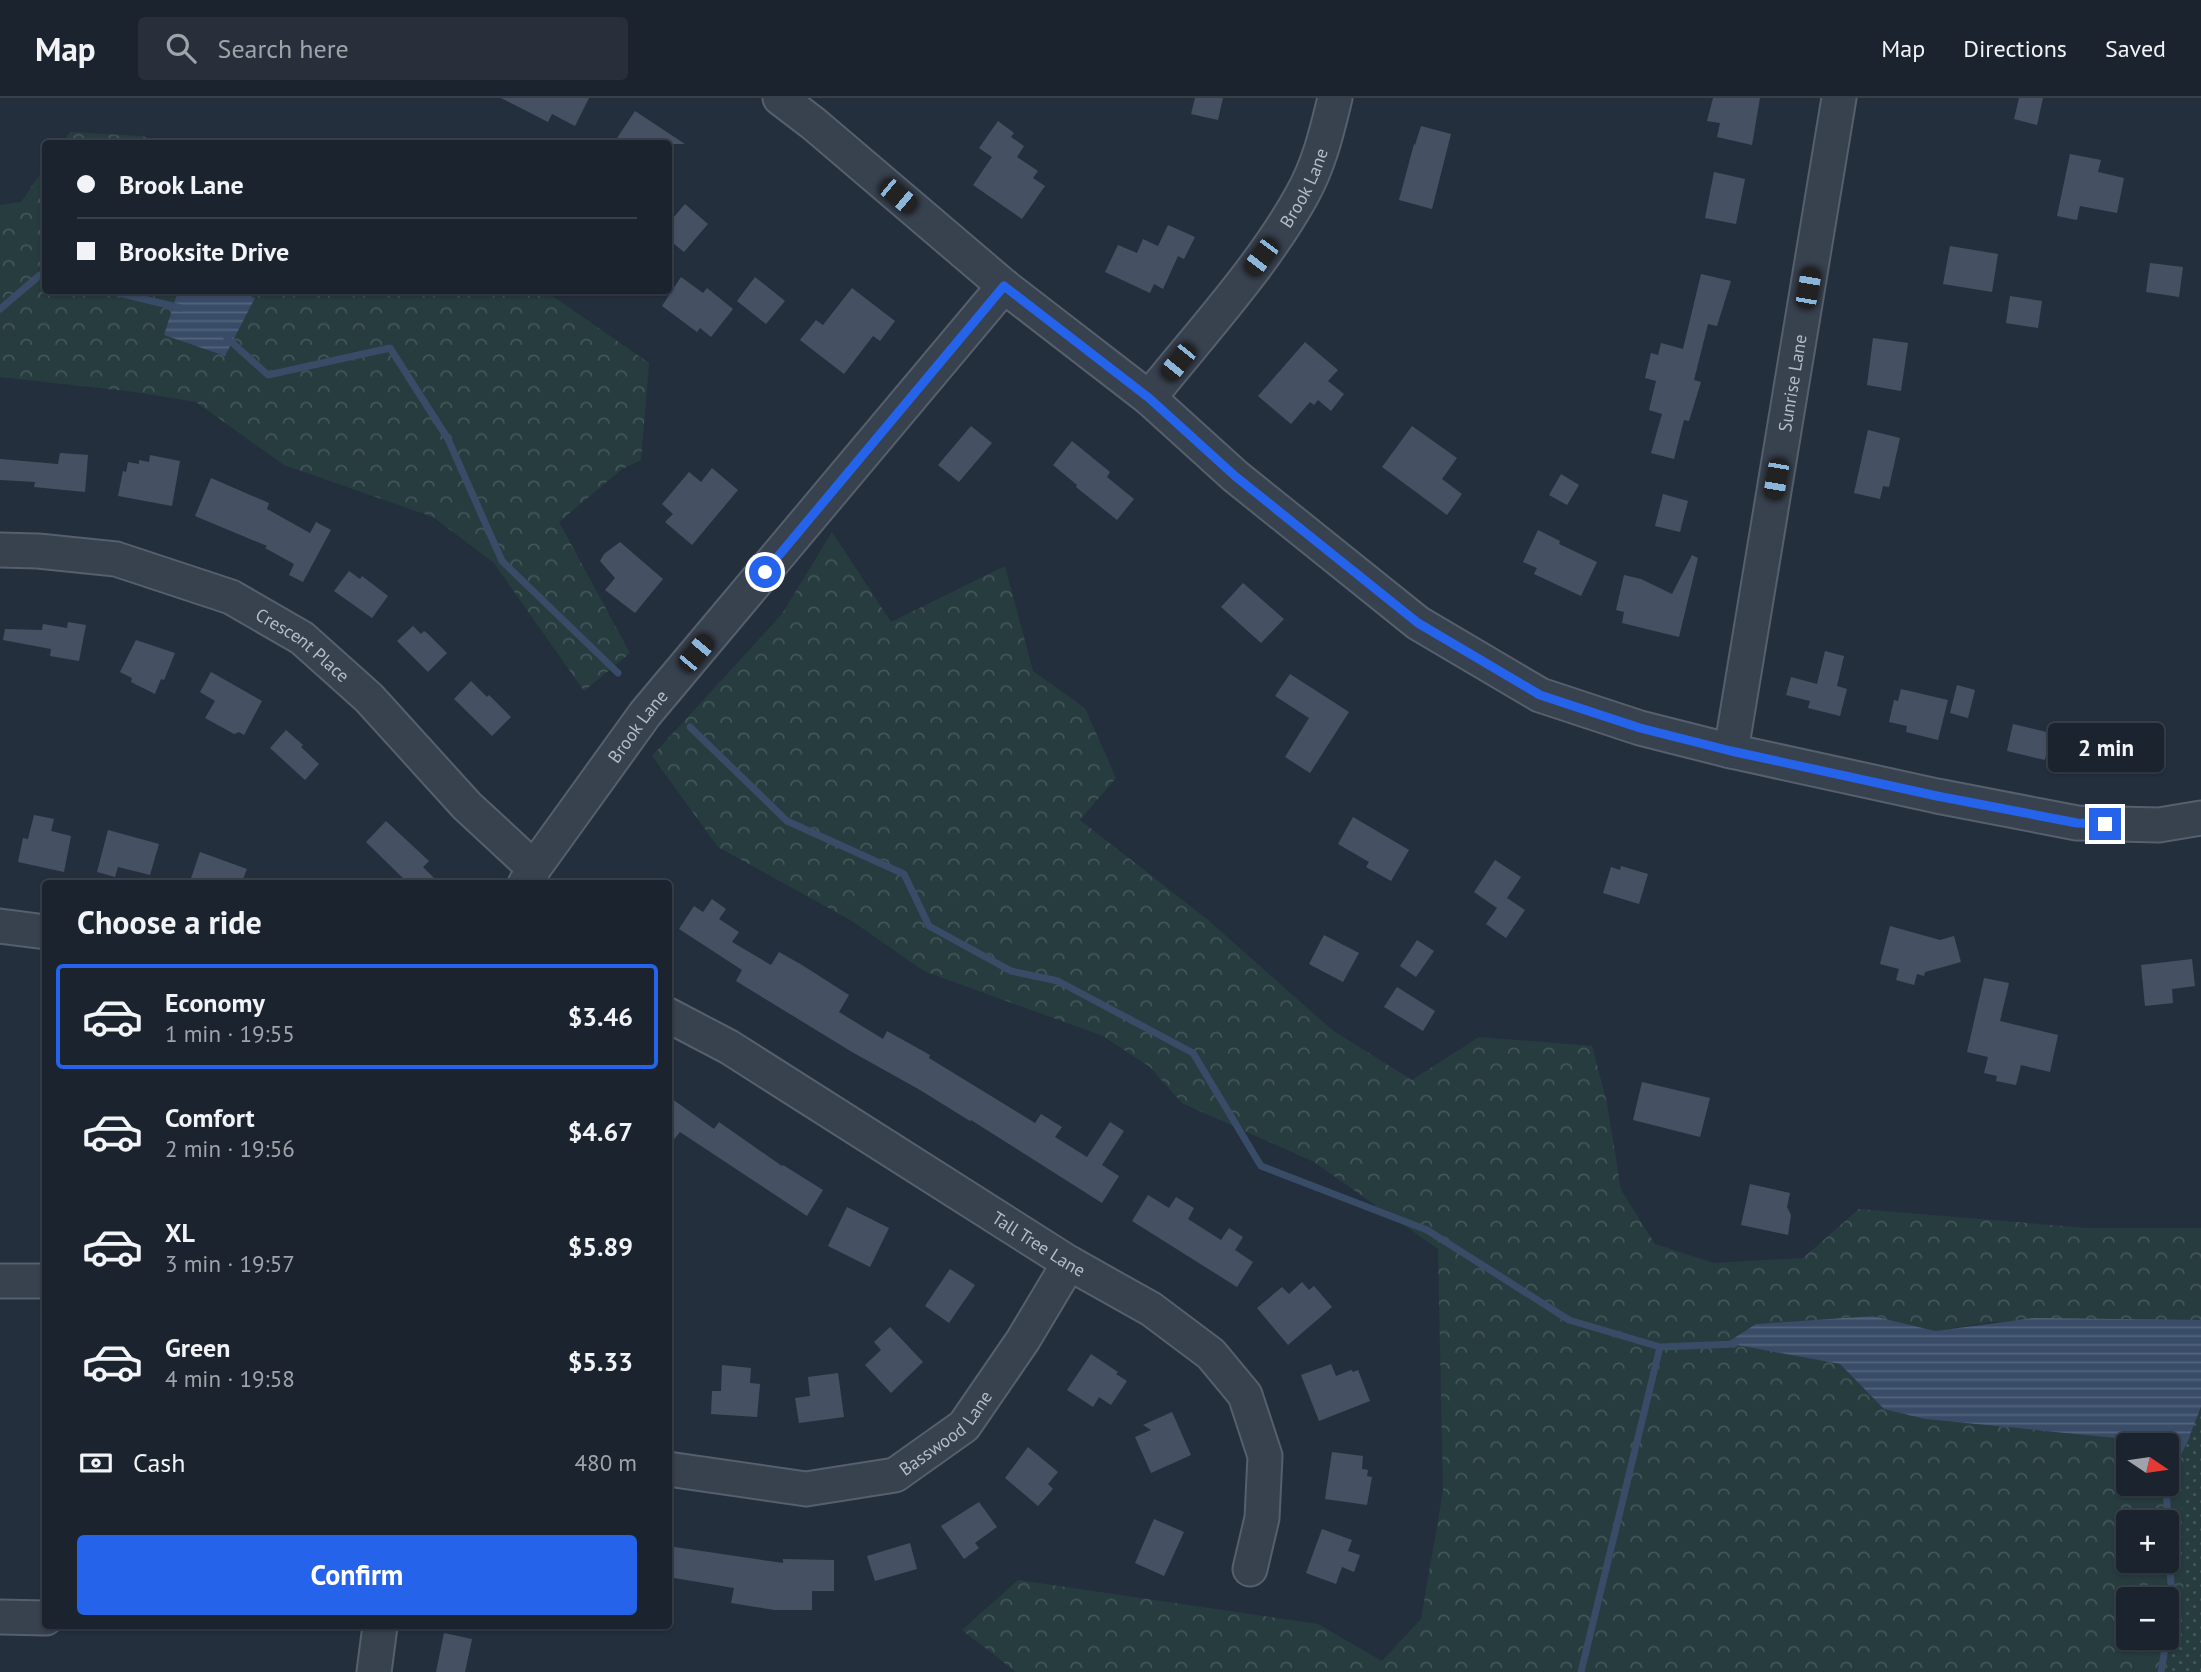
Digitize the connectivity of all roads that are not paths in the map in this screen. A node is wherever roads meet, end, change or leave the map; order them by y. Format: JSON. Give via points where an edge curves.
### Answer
{"nodes":[{"id":1,"x":780,"y":98,"type":"edge"},
{"id":2,"x":1335,"y":98,"type":"edge"},
{"id":3,"x":1839,"y":98,"type":"edge"},
{"id":4,"x":817,"y":111,"type":"edge"},
{"id":5,"x":1004,"y":286,"type":"junction"},
{"id":6,"x":1149,"y":398,"type":"junction"},
{"id":7,"x":0,"y":550,"type":"edge"},
{"id":8,"x":1731,"y":751,"type":"junction"},
{"id":9,"x":2201,"y":818,"type":"edge"},
{"id":10,"x":529,"y":876,"type":"edge"},
{"id":11,"x":0,"y":926,"type":"edge"},
{"id":12,"x":42,"y":931,"type":"edge"},
{"id":13,"x":672,"y":1018,"type":"edge"},
{"id":14,"x":1069,"y":1263,"type":"junction"},
{"id":15,"x":0,"y":1281,"type":"edge"},
{"id":16,"x":42,"y":1282,"type":"edge"},
{"id":17,"x":672,"y":1470,"type":"edge"},
{"id":18,"x":1250,"y":1569,"type":"dead end"},
{"id":19,"x":0,"y":1617,"type":"edge"},
{"id":20,"x":42,"y":1618,"type":"edge"},
{"id":21,"x":380,"y":1629,"type":"edge"},
{"id":22,"x":374,"y":1672,"type":"edge"}],
"edges":[{"from":1,"to":4,"type":"street"},
{"from":2,"to":6,"type":"street","name":"Brook Lane","via":[[1303,194],[1274,240]]},
{"from":3,"to":8,"type":"street","name":"Sunrise Lane"},
{"from":4,"to":5,"type":"street"},
{"from":5,"to":6,"type":"street"},
{"from":5,"to":10,"type":"street","name":"Brook Lane","via":[[645,714]]},
{"from":6,"to":8,"type":"street","via":[[1235,476],[1418,623],[1540,695],[1640,728]]},
{"from":7,"to":10,"type":"street","name":"Crescent Place","via":[[116,559],[231,597],[302,638],[369,698]]},
{"from":8,"to":9,"type":"street","via":[[2077,823],[2159,825]]},
{"from":11,"to":12,"type":"street"},
{"from":13,"to":14,"type":"street","name":"Tall Tree Lane","via":[[729,1047]]},
{"from":14,"to":17,"type":"street","name":"Basswood Lane","via":[[964,1426],[895,1475],[806,1489]]},
{"from":14,"to":18,"type":"street","name":"Tall Tree Lane","via":[[1151,1308],[1211,1354],[1245,1395],[1265,1456],[1262,1518]]},
{"from":15,"to":16,"type":"street"},
{"from":19,"to":20,"type":"street"},
{"from":21,"to":22,"type":"street"}]}
